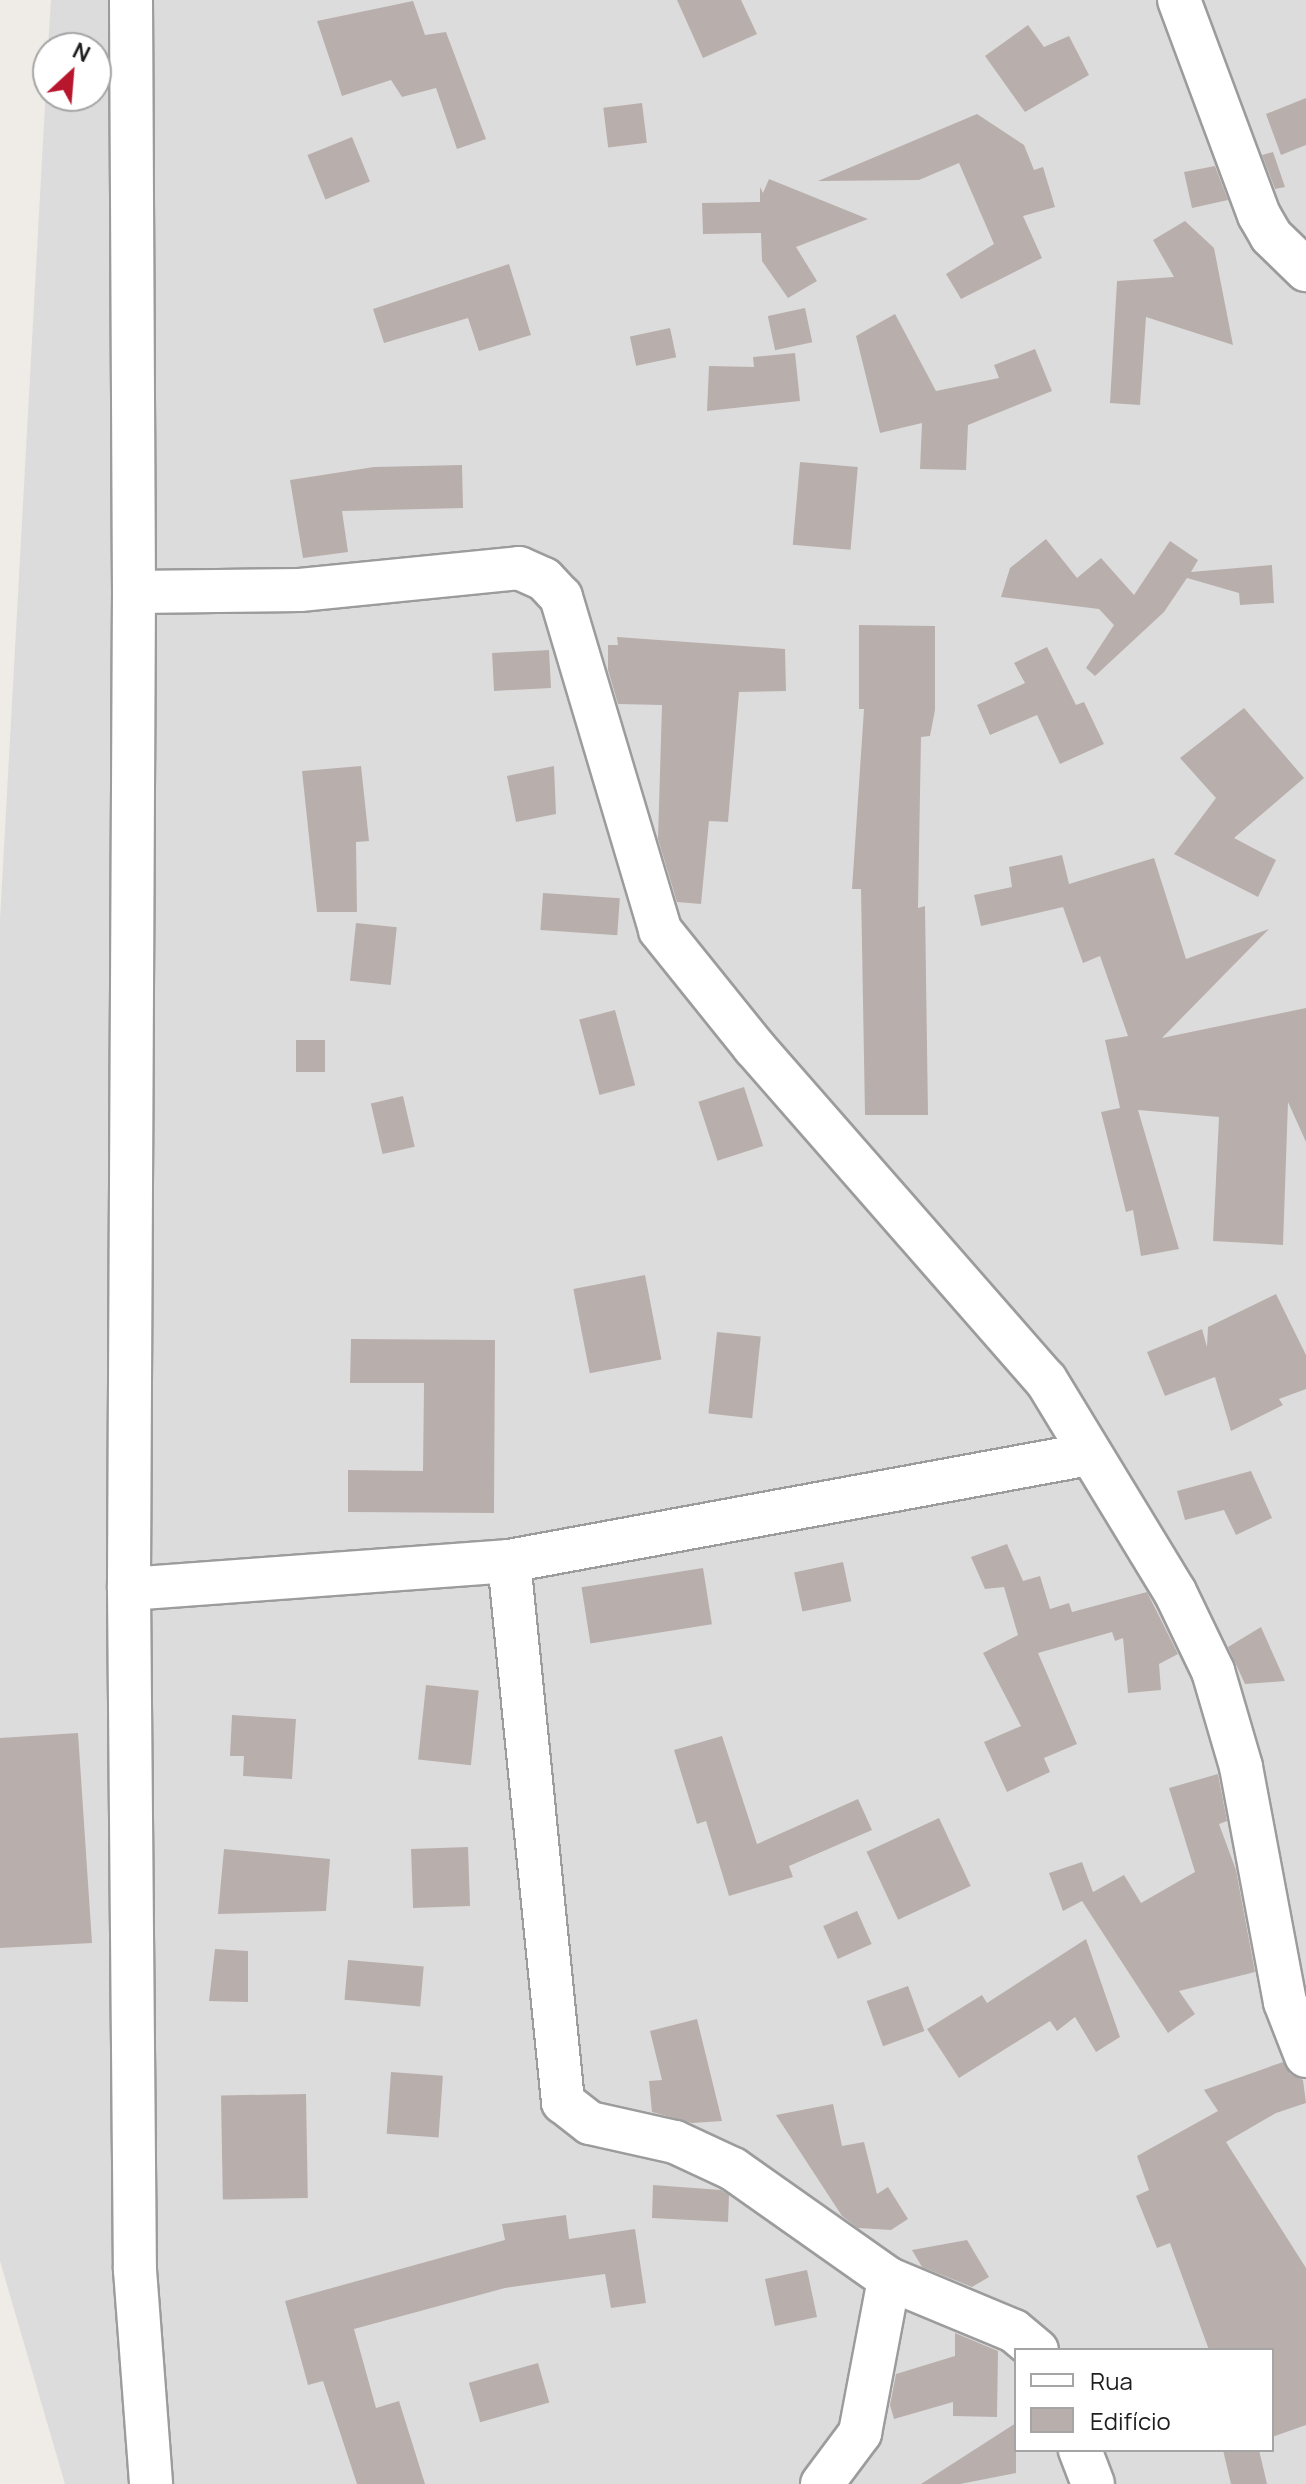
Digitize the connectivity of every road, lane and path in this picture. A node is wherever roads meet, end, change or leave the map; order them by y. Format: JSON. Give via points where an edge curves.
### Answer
{"nodes":[{"id":1,"x":131,"y":0,"type":"edge"},
{"id":2,"x":1179,"y":0,"type":"edge"},
{"id":3,"x":1306,"y":270,"type":"edge"},
{"id":4,"x":134,"y":592,"type":"junction"},
{"id":5,"x":1089,"y":1454,"type":"junction"},
{"id":6,"x":509,"y":1561,"type":"junction"},
{"id":7,"x":129,"y":1589,"type":"junction"},
{"id":8,"x":1306,"y":2056,"type":"edge"},
{"id":9,"x":889,"y":2279,"type":"junction"},
{"id":10,"x":1035,"y":2348,"type":"edge"},
{"id":11,"x":1081,"y":2452,"type":"edge"},
{"id":12,"x":151,"y":2484,"type":"edge"},
{"id":13,"x":822,"y":2484,"type":"edge"},
{"id":14,"x":1093,"y":2484,"type":"edge"}],
"edges":[{"from":1,"to":4,"type":"street"},
{"from":2,"to":3,"type":"street","via":[[1259,215],[1271,236]]},
{"from":4,"to":5,"type":"street","via":[[300,590],[519,568],[544,579],[561,597],[586,671],[632,826],[641,881],[660,930],[754,1047],[1046,1380]]},
{"from":4,"to":7,"type":"street"},
{"from":5,"to":6,"type":"street"},
{"from":5,"to":8,"type":"street","via":[[1175,1592],[1213,1671],[1241,1767],[1285,2002]]},
{"from":6,"to":7,"type":"street"},
{"from":6,"to":9,"type":"street","via":[[563,2102],[590,2123],[675,2142],[733,2169]]},
{"from":7,"to":12,"type":"street","via":[[135,2270]]},
{"from":9,"to":10,"type":"street","via":[[1014,2331]]},
{"from":9,"to":13,"type":"street","via":[[860,2433]]},
{"from":11,"to":14,"type":"street"}]}
